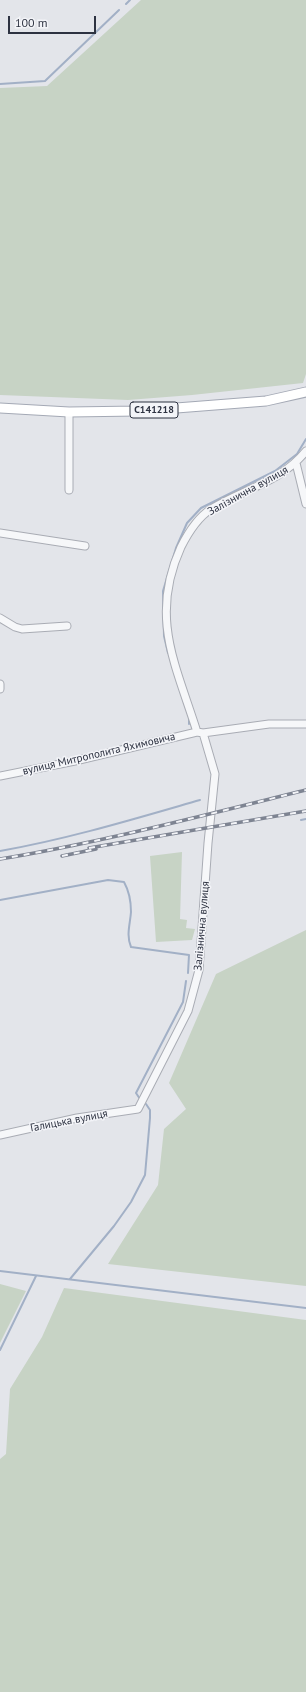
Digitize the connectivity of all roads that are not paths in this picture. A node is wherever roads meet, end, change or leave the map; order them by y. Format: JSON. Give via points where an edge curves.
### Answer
{"nodes":[{"id":1,"x":306,"y":392,"type":"edge"},
{"id":2,"x":0,"y":408,"type":"edge"},
{"id":3,"x":69,"y":412,"type":"junction"},
{"id":4,"x":306,"y":451,"type":"edge"},
{"id":5,"x":296,"y":463,"type":"junction"},
{"id":6,"x":69,"y":490,"type":"dead end"},
{"id":7,"x":306,"y":504,"type":"edge"},
{"id":8,"x":0,"y":533,"type":"edge"},
{"id":9,"x":84,"y":546,"type":"dead end"},
{"id":10,"x":0,"y":618,"type":"edge"},
{"id":11,"x":67,"y":626,"type":"dead end"},
{"id":12,"x":0,"y":684,"type":"edge"},
{"id":13,"x":0,"y":689,"type":"edge"},
{"id":14,"x":306,"y":724,"type":"edge"},
{"id":15,"x":200,"y":732,"type":"junction"},
{"id":16,"x":0,"y":776,"type":"edge"},
{"id":17,"x":138,"y":1109,"type":"joint"},
{"id":18,"x":0,"y":1135,"type":"edge"}],
"edges":[{"from":1,"to":3,"type":"main road","number":"С141218","via":[[266,401],[218,406]]},
{"from":2,"to":3,"type":"main road","number":"С141218"},
{"from":3,"to":6,"type":"street"},
{"from":4,"to":5,"type":"street","name":"Залізнична вулиця"},
{"from":5,"to":7,"type":"street"},
{"from":5,"to":15,"type":"street","name":"Залізнична вулиця","via":[[282,474],[210,510],[196,522],[186,536],[169,581],[166,600],[170,647]]},
{"from":8,"to":9,"type":"street"},
{"from":10,"to":11,"type":"street","via":[[22,629]]},
{"from":12,"to":13,"type":"street"},
{"from":14,"to":15,"type":"street","via":[[269,724]]},
{"from":15,"to":16,"type":"street","name":"вулиця Митрополита Яхимовича"},
{"from":15,"to":17,"type":"street","name":"Залізнична вулиця","via":[[215,774],[199,970],[188,1011]]},
{"from":17,"to":18,"type":"street","name":"Галицька вулиця","via":[[77,1118]]}]}
